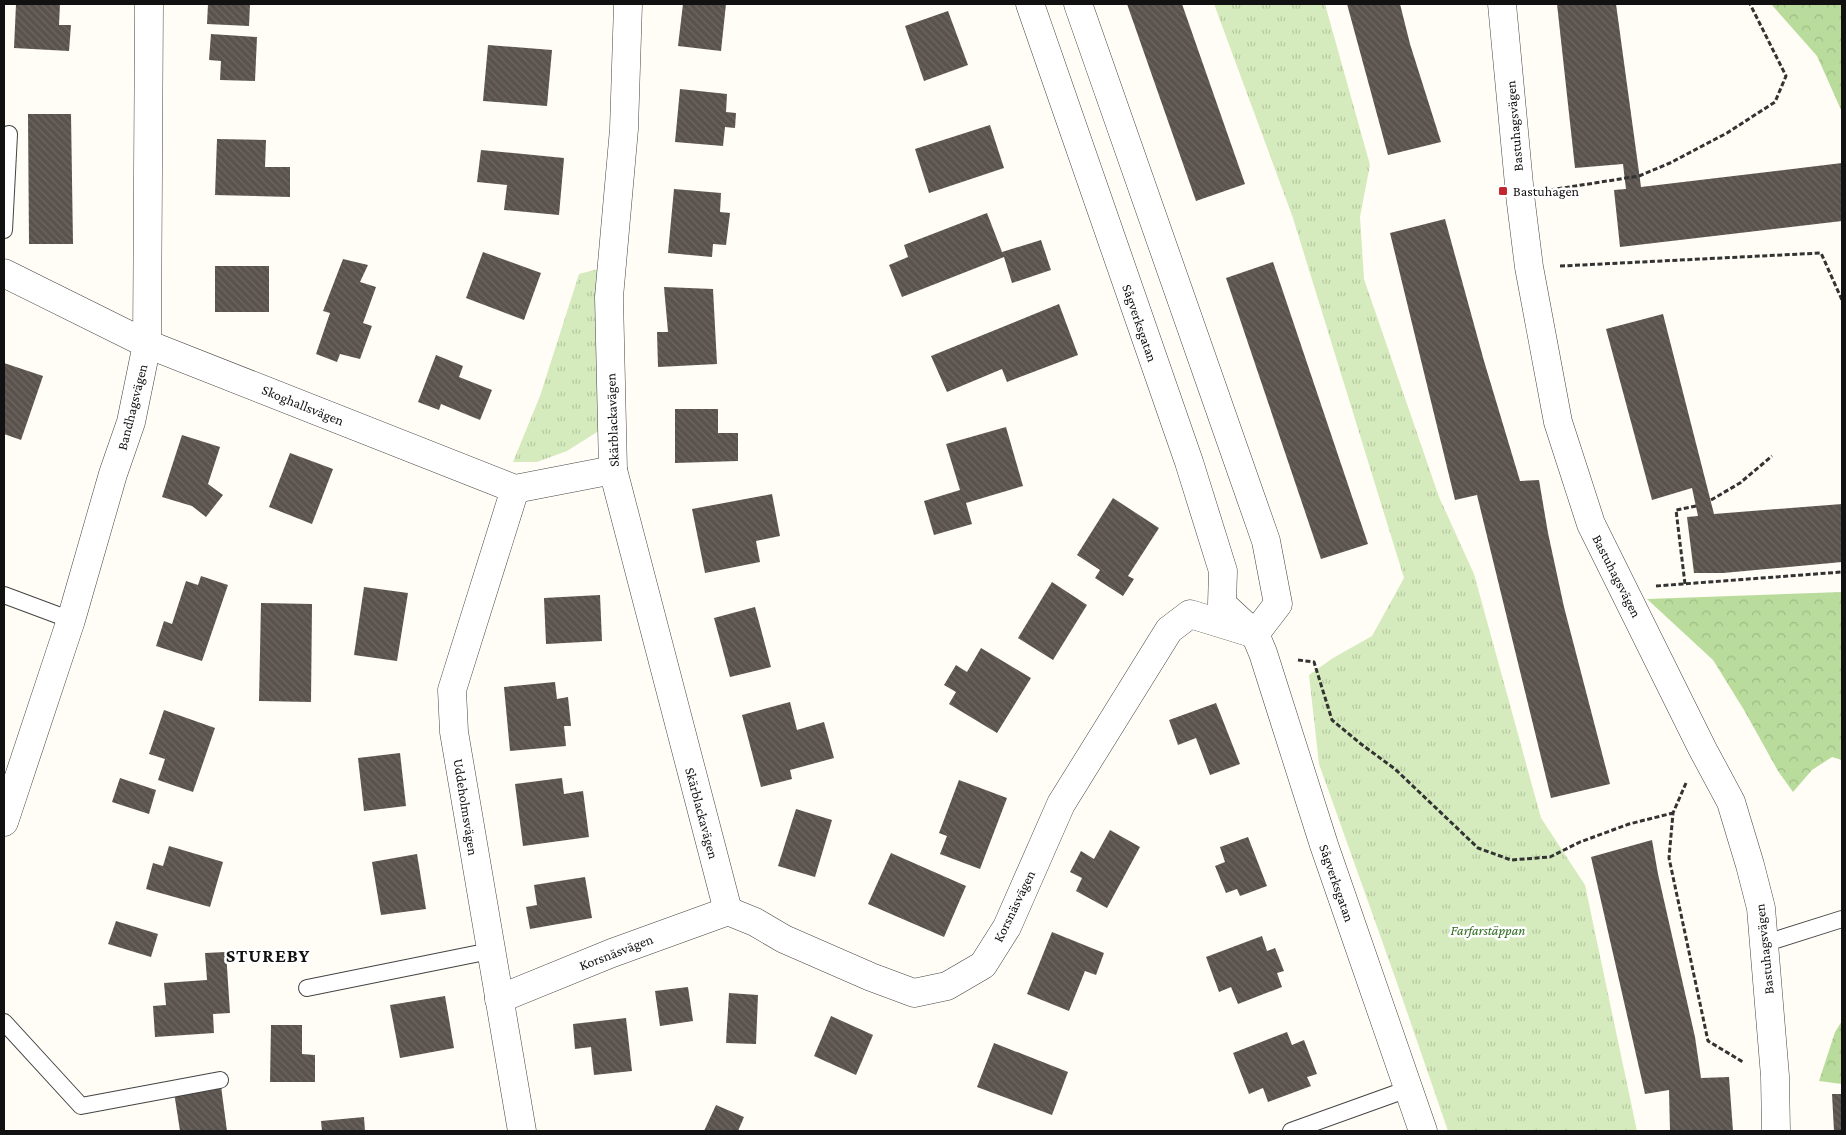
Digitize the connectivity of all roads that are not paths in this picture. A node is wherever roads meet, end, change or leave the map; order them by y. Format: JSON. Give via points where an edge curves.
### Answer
{"nodes":[{"id":1,"x":149,"y":4,"type":"edge"},
{"id":2,"x":628,"y":4,"type":"edge"},
{"id":3,"x":1030,"y":4,"type":"edge"},
{"id":4,"x":1078,"y":4,"type":"edge"},
{"id":5,"x":1502,"y":4,"type":"edge"},
{"id":6,"x":9,"y":134,"type":"dead end"},
{"id":7,"x":4,"y":230,"type":"edge"},
{"id":8,"x":4,"y":273,"type":"edge"},
{"id":9,"x":147,"y":344,"type":"junction"},
{"id":10,"x":613,"y":470,"type":"junction"},
{"id":11,"x":515,"y":489,"type":"junction"},
{"id":12,"x":4,"y":595,"type":"edge"},
{"id":13,"x":71,"y":620,"type":"junction"},
{"id":14,"x":1259,"y":644,"type":"junction"},
{"id":15,"x":4,"y":822,"type":"edge"},
{"id":16,"x":728,"y":912,"type":"junction"},
{"id":17,"x":1842,"y":919,"type":"edge"},
{"id":18,"x":1763,"y":944,"type":"junction"},
{"id":19,"x":490,"y":951,"type":"junction"},
{"id":20,"x":306,"y":988,"type":"dead end"},
{"id":21,"x":499,"y":999,"type":"junction"},
{"id":22,"x":4,"y":1022,"type":"edge"},
{"id":23,"x":220,"y":1080,"type":"dead end"},
{"id":24,"x":1408,"y":1089,"type":"junction"},
{"id":25,"x":522,"y":1131,"type":"edge"},
{"id":26,"x":1290,"y":1131,"type":"edge"},
{"id":27,"x":1424,"y":1131,"type":"edge"},
{"id":28,"x":1776,"y":1131,"type":"edge"}],
"edges":[{"from":1,"to":9,"type":"street","name":"Bandhagsvägen"},
{"from":2,"to":10,"type":"street","name":"Skärblackavägen","via":[[624,129],[608,297]]},
{"from":3,"to":14,"type":"street","name":"Sågverksgatan","via":[[1189,462],[1222,571],[1222,604]]},
{"from":4,"to":14,"type":"street","via":[[1266,541],[1278,604]]},
{"from":5,"to":18,"type":"street","name":"Bastuhagsvägen","via":[[1529,267],[1558,422],[1591,524],[1731,802],[1761,908]]},
{"from":6,"to":7,"type":"lane"},
{"from":8,"to":9,"type":"street","name":"Skoghallsvägen"},
{"from":9,"to":11,"type":"street","name":"Skoghallsvägen"},
{"from":9,"to":13,"type":"street","name":"Bandhagsvägen","via":[[131,422]]},
{"from":10,"to":11,"type":"street"},
{"from":10,"to":16,"type":"street","name":"Skärblackavägen"},
{"from":11,"to":19,"type":"street","name":"Uddeholmsvägen","via":[[452,690],[454,732]]},
{"from":12,"to":13,"type":"lane"},
{"from":13,"to":15,"type":"street","name":"Bandhagsvägen"},
{"from":14,"to":16,"type":"street","name":"Korsnäsvägen","via":[[1190,614],[1169,630],[1061,804],[1007,927],[983,965],[947,986],[914,993],[870,977]]},
{"from":14,"to":24,"type":"street","name":"Sågverksgatan"},
{"from":16,"to":21,"type":"street","name":"Korsnäsvägen","via":[[612,953]]},
{"from":17,"to":18,"type":"lane"},
{"from":18,"to":28,"type":"street","name":"Bastuhagsvägen","via":[[1775,1076]]},
{"from":19,"to":20,"type":"lane"},
{"from":19,"to":21,"type":"street","name":"Uddeholmsvägen"},
{"from":21,"to":25,"type":"street","name":"Uddeholmsvägen"},
{"from":22,"to":23,"type":"lane","via":[[82,1106]]},
{"from":24,"to":26,"type":"lane"},
{"from":24,"to":27,"type":"street","name":"Sågverksgatan"}]}
